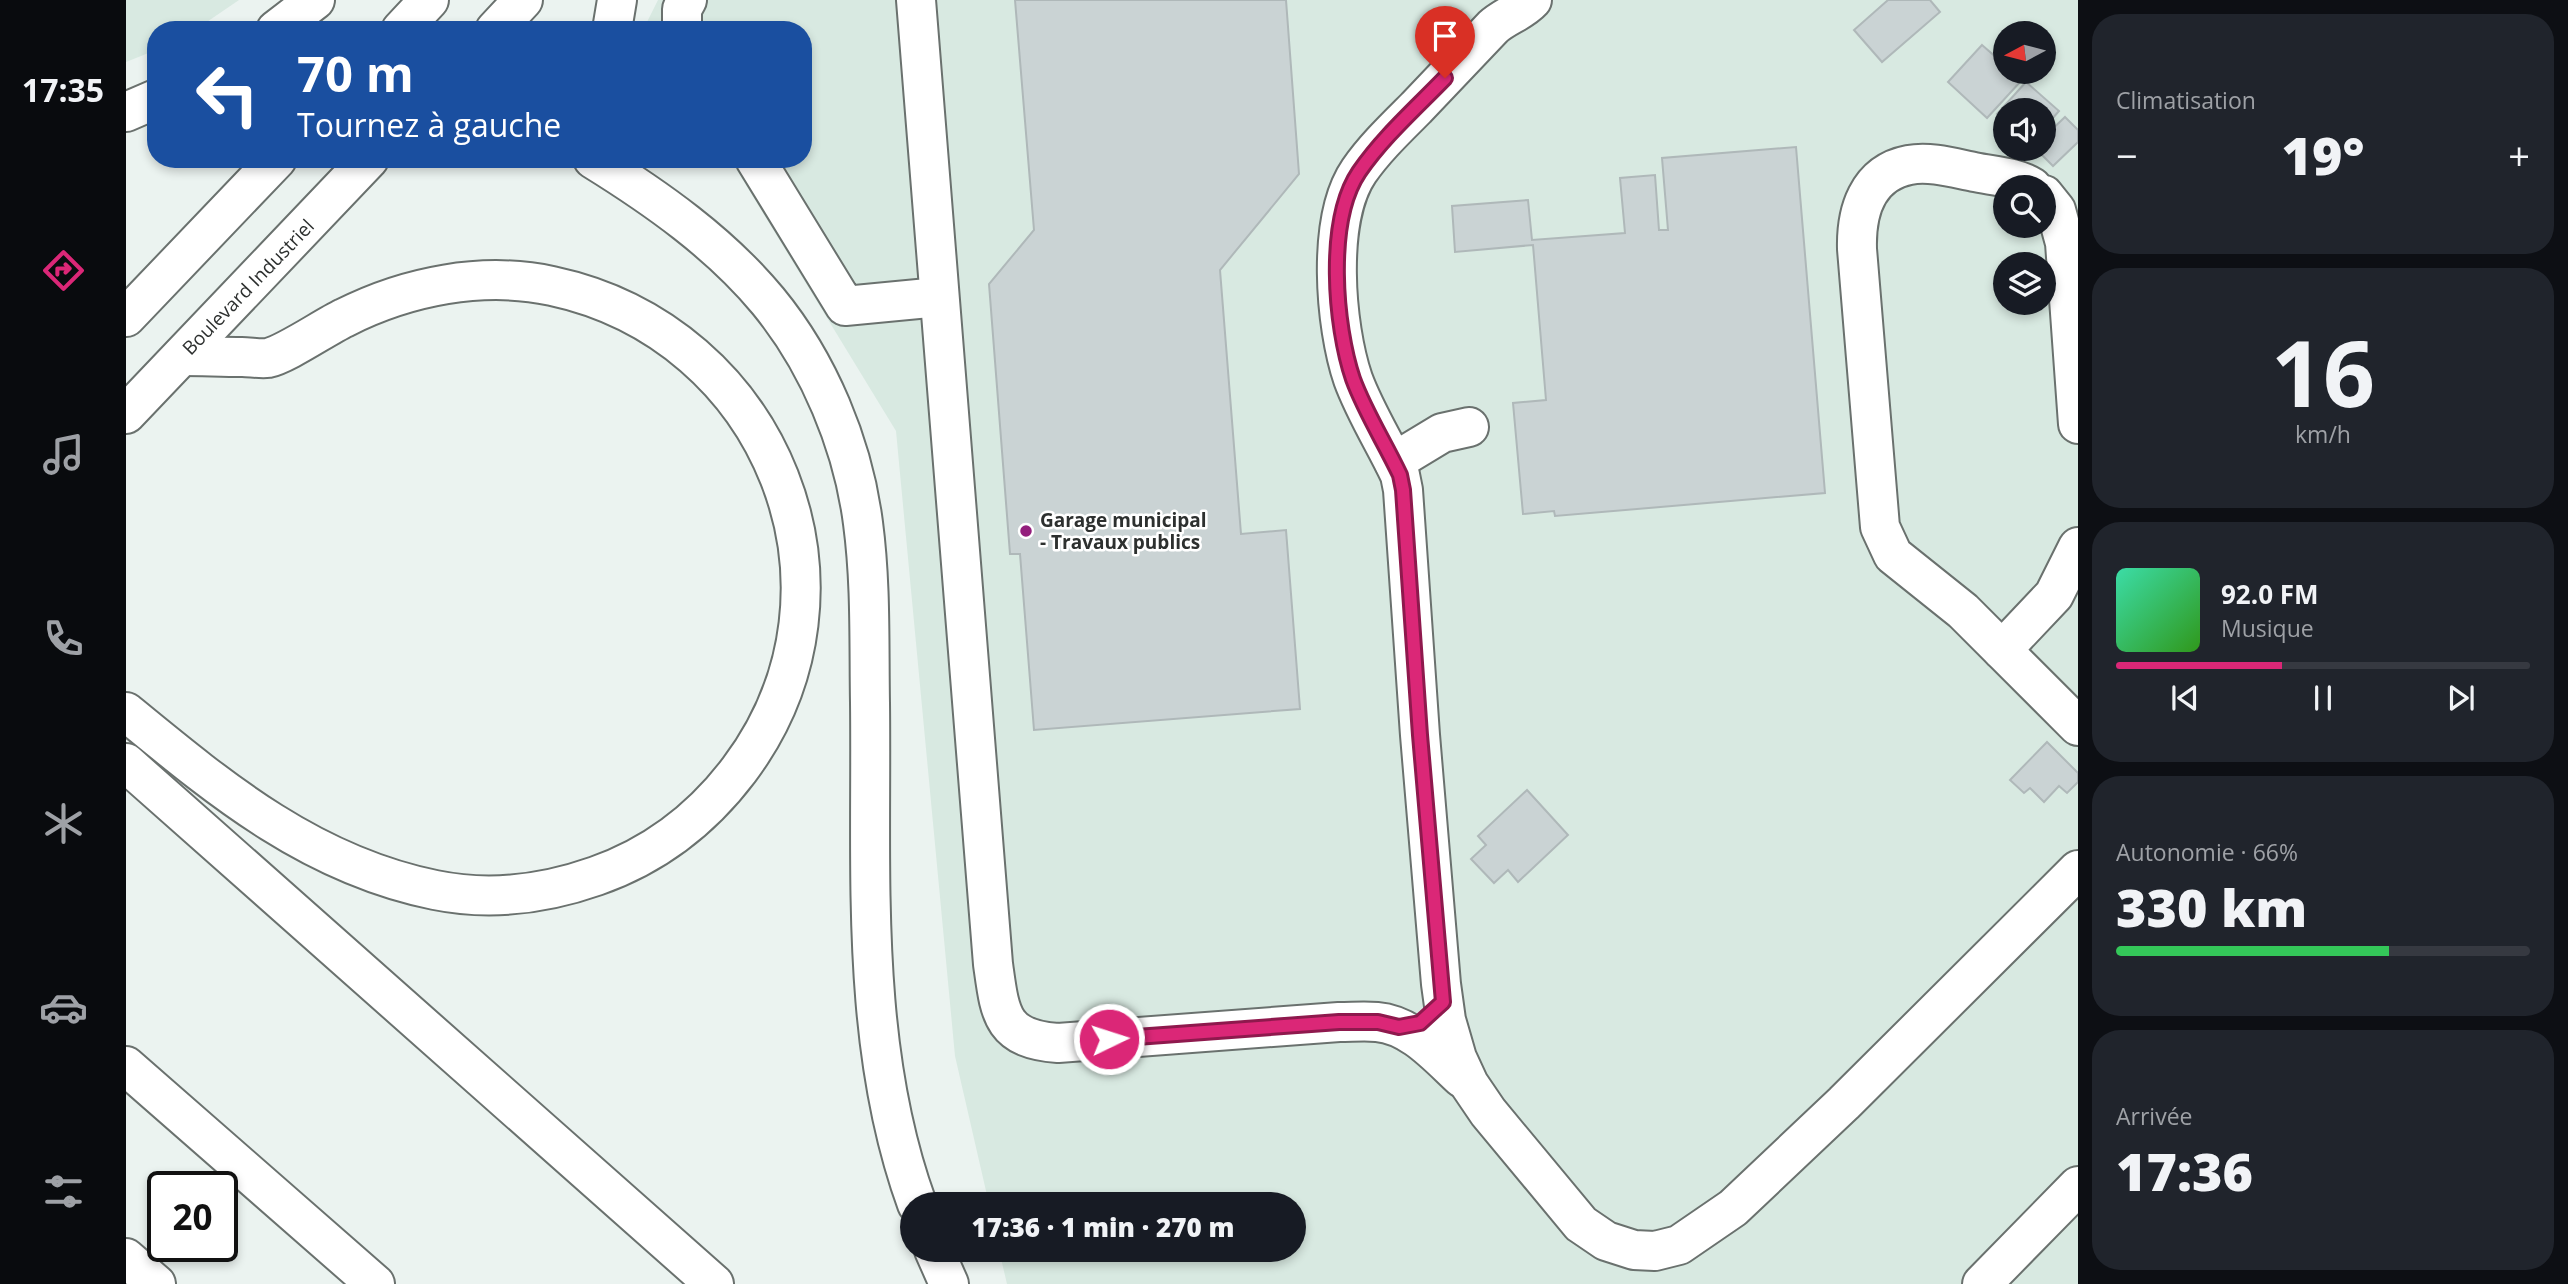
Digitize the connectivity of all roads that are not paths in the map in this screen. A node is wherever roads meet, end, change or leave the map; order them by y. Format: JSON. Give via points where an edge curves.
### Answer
{"nodes":[{"id":1,"x":315,"y":0,"type":"edge"},
{"id":2,"x":429,"y":0,"type":"edge"},
{"id":3,"x":523,"y":0,"type":"edge"},
{"id":4,"x":617,"y":0,"type":"edge"},
{"id":5,"x":688,"y":0,"type":"edge"},
{"id":6,"x":916,"y":0,"type":"edge"},
{"id":7,"x":1532,"y":0,"type":"edge"},
{"id":8,"x":288,"y":21,"type":"edge"},
{"id":9,"x":409,"y":21,"type":"edge"},
{"id":10,"x":503,"y":21,"type":"edge"},
{"id":11,"x":614,"y":21,"type":"edge"},
{"id":12,"x":682,"y":21,"type":"edge"},
{"id":13,"x":147,"y":103,"type":"edge"},
{"id":14,"x":126,"y":112,"type":"edge"},
{"id":15,"x":268,"y":168,"type":"edge"},
{"id":16,"x":360,"y":168,"type":"edge"},
{"id":17,"x":761,"y":168,"type":"edge"},
{"id":18,"x":633,"y":172,"type":"edge"},
{"id":19,"x":1993,"y":176,"type":"edge"},
{"id":20,"x":2056,"y":210,"type":"edge"},
{"id":21,"x":939,"y":297,"type":"junction"},
{"id":22,"x":126,"y":317,"type":"edge"},
{"id":23,"x":182,"y":356,"type":"junction"},
{"id":24,"x":126,"y":414,"type":"edge"},
{"id":25,"x":2078,"y":424,"type":"edge"},
{"id":26,"x":1469,"y":427,"type":"dead end"},
{"id":27,"x":1394,"y":463,"type":"junction"},
{"id":28,"x":2078,"y":547,"type":"edge"},
{"id":29,"x":2002,"y":650,"type":"junction"},
{"id":30,"x":126,"y":712,"type":"edge"},
{"id":31,"x":2078,"y":726,"type":"edge"},
{"id":32,"x":126,"y":763,"type":"edge"},
{"id":33,"x":2078,"y":870,"type":"edge"},
{"id":34,"x":1443,"y":1002,"type":"junction"},
{"id":35,"x":1399,"y":1027,"type":"junction"},
{"id":36,"x":126,"y":1066,"type":"edge"},
{"id":37,"x":1469,"y":1084,"type":"junction"},
{"id":38,"x":2078,"y":1186,"type":"edge"},
{"id":39,"x":913,"y":1192,"type":"edge"},
{"id":40,"x":126,"y":1258,"type":"edge"},
{"id":41,"x":939,"y":1262,"type":"edge"},
{"id":42,"x":156,"y":1284,"type":"edge"},
{"id":43,"x":375,"y":1284,"type":"edge"},
{"id":44,"x":714,"y":1284,"type":"edge"},
{"id":45,"x":949,"y":1284,"type":"edge"},
{"id":46,"x":1982,"y":1284,"type":"edge"}],
"edges":[{"from":1,"to":8,"type":"main road"},
{"from":2,"to":9,"type":"main road"},
{"from":3,"to":10,"type":"main road"},
{"from":4,"to":11,"type":"main road"},
{"from":5,"to":12,"type":"main road","via":[[681,9]]},
{"from":6,"to":21,"type":"main road"},
{"from":7,"to":27,"type":"main road","via":[[1496,24],[1377,149],[1358,173],[1346,200],[1338,257],[1341,330],[1354,381]]},
{"from":13,"to":14,"type":"main road"},
{"from":15,"to":22,"type":"main road"},
{"from":16,"to":23,"type":"main road","name":"Boulevard Industriel"},
{"from":17,"to":21,"type":"main road","via":[[845,306]]},
{"from":18,"to":39,"type":"main road","via":[[770,303],[817,378],[850,464],[863,521],[868,574],[876,1009],[886,1088]]},
{"from":19,"to":29,"type":"main road","via":[[1926,164],[1891,171],[1862,204],[1857,226],[1880,527],[1894,555],[1963,611]]},
{"from":20,"to":25,"type":"main road","via":[[2065,243]]},
{"from":21,"to":35,"type":"main road","via":[[993,964],[1005,1020],[1019,1035],[1058,1043],[1339,1022]]},
{"from":23,"to":24,"type":"main road","name":"Boulevard Industriel"},
{"from":23,"to":30,"type":"main road","via":[[268,358],[378,303],[457,282],[548,285],[608,303],[687,351],[729,392],[762,439],[786,496],[799,551],[802,584],[797,640],[766,729],[747,760],[701,813],[642,856],[612,870],[517,894],[436,890],[334,856],[238,801]]},
{"from":26,"to":27,"type":"main road","via":[[1442,433]]},
{"from":27,"to":34,"type":"main road","via":[[1403,490]]},
{"from":28,"to":29,"type":"main road","via":[[2054,595]]},
{"from":29,"to":31,"type":"main road"},
{"from":32,"to":44,"type":"main road"},
{"from":33,"to":37,"type":"main road","via":[[1733,1208],[1679,1245],[1634,1250],[1606,1241],[1581,1224]]},
{"from":34,"to":35,"type":"main road","via":[[1420,1023]]},
{"from":34,"to":37,"type":"main road","via":[[1457,1058]]},
{"from":35,"to":37,"type":"main road","via":[[1423,1042]]},
{"from":36,"to":43,"type":"main road"},
{"from":38,"to":46,"type":"main road"},
{"from":40,"to":42,"type":"main road"},
{"from":41,"to":45,"type":"main road"}]}
